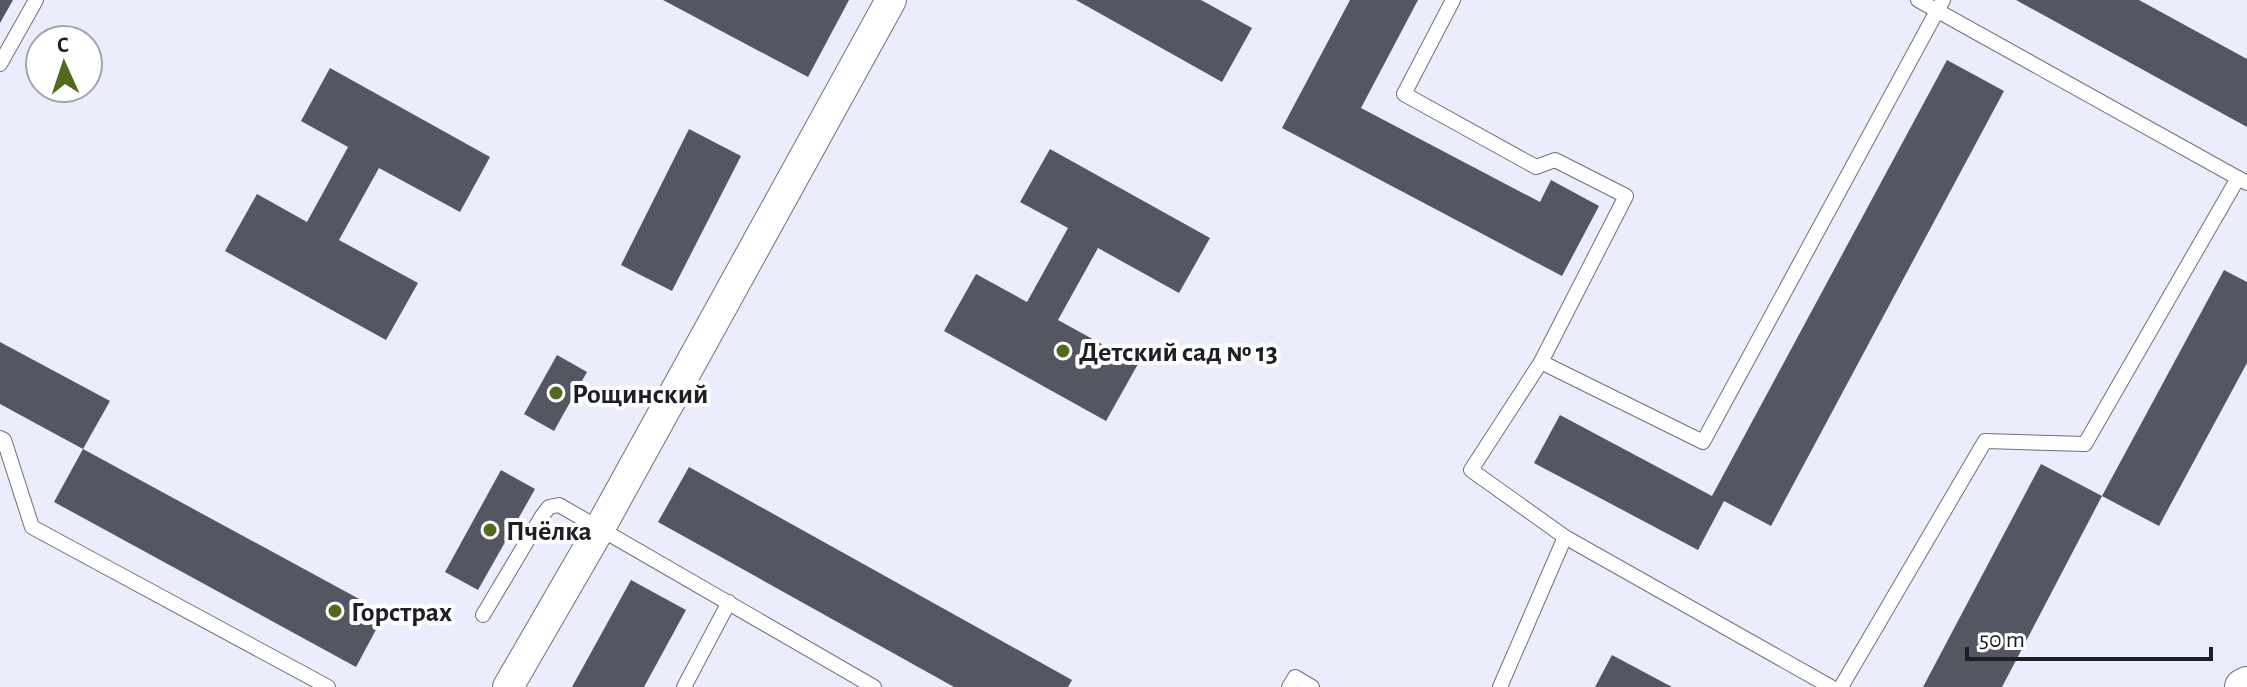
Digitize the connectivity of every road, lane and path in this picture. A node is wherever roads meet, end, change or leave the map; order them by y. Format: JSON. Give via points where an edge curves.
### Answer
{"nodes":[{"id":1,"x":36,"y":0,"type":"edge"},
{"id":2,"x":891,"y":0,"type":"edge"},
{"id":3,"x":1453,"y":0,"type":"edge"},
{"id":4,"x":1918,"y":0,"type":"edge"},
{"id":5,"x":1940,"y":5,"type":"edge"},
{"id":6,"x":0,"y":64,"type":"edge"},
{"id":7,"x":2242,"y":180,"type":"edge"},
{"id":8,"x":1541,"y":362,"type":"junction"},
{"id":9,"x":0,"y":438,"type":"edge"},
{"id":10,"x":600,"y":528,"type":"junction"},
{"id":11,"x":1565,"y":537,"type":"junction"},
{"id":12,"x":729,"y":602,"type":"junction"},
{"id":13,"x":483,"y":615,"type":"dead end"},
{"id":14,"x":328,"y":687,"type":"edge"},
{"id":15,"x":508,"y":687,"type":"edge"},
{"id":16,"x":684,"y":687,"type":"edge"},
{"id":17,"x":874,"y":687,"type":"edge"},
{"id":18,"x":1289,"y":687,"type":"edge"},
{"id":19,"x":1312,"y":687,"type":"edge"},
{"id":20,"x":1500,"y":687,"type":"edge"},
{"id":21,"x":1831,"y":687,"type":"edge"},
{"id":22,"x":1841,"y":687,"type":"edge"}],
"edges":[{"from":1,"to":6,"type":"lane"},
{"from":2,"to":10,"type":"street"},
{"from":3,"to":8,"type":"lane","via":[[1404,94],[1536,167],[1555,160],[1626,196]]},
{"from":4,"to":5,"type":"lane"},
{"from":5,"to":7,"type":"lane"},
{"from":5,"to":8,"type":"lane","via":[[1703,442]]},
{"from":7,"to":22,"type":"lane","via":[[2085,444],[1985,441]]},
{"from":8,"to":11,"type":"lane","via":[[1471,470]]},
{"from":9,"to":14,"type":"lane","via":[[32,527]]},
{"from":10,"to":12,"type":"lane"},
{"from":10,"to":13,"type":"lane","via":[[559,505],[549,507]]},
{"from":10,"to":15,"type":"street"},
{"from":11,"to":20,"type":"lane"},
{"from":11,"to":21,"type":"lane"},
{"from":12,"to":16,"type":"lane"},
{"from":12,"to":17,"type":"lane"},
{"from":18,"to":19,"type":"lane","via":[[1295,677]]}]}
